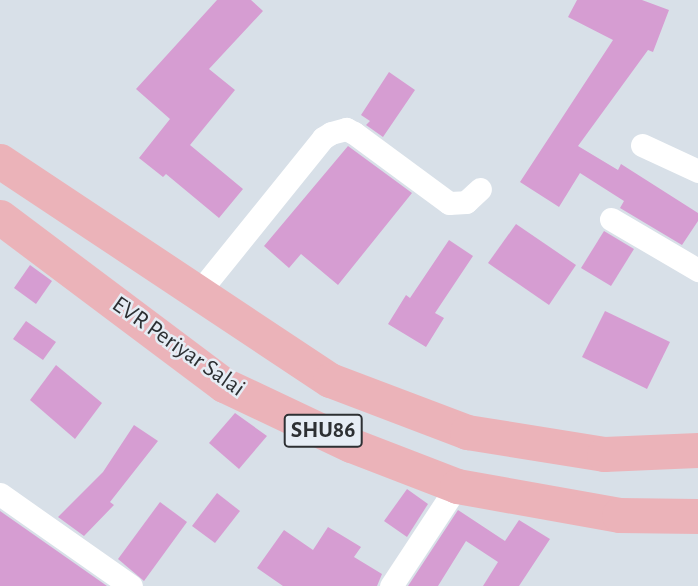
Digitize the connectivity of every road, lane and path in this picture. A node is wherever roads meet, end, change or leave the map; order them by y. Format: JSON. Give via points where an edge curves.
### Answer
{"nodes":[{"id":1,"x":642,"y":145,"type":"dead end"},
{"id":2,"x":0,"y":161,"type":"edge"},
{"id":3,"x":698,"y":171,"type":"edge"},
{"id":4,"x":480,"y":189,"type":"dead end"},
{"id":5,"x":0,"y":217,"type":"edge"},
{"id":6,"x":611,"y":219,"type":"dead end"},
{"id":7,"x":698,"y":270,"type":"edge"},
{"id":8,"x":198,"y":293,"type":"junction"},
{"id":9,"x":698,"y":450,"type":"edge"},
{"id":10,"x":457,"y":486,"type":"junction"},
{"id":11,"x":0,"y":495,"type":"edge"},
{"id":12,"x":698,"y":516,"type":"edge"},
{"id":13,"x":131,"y":586,"type":"edge"},
{"id":14,"x":391,"y":586,"type":"edge"}],
"edges":[{"from":1,"to":3,"type":"street"},
{"from":2,"to":8,"type":"main road","number":"SHU86"},
{"from":4,"to":8,"type":"street","via":[[466,202],[449,203],[354,133],[346,129],[331,133]]},
{"from":5,"to":10,"type":"main road","name":"EVR Periyar Salai","number":"SHU86","via":[[224,385],[351,445]]},
{"from":6,"to":7,"type":"street"},
{"from":8,"to":9,"type":"main road","number":"SHU86","via":[[330,380],[467,432],[604,454]]},
{"from":10,"to":12,"type":"main road","name":"EVR Periyar Salai","number":"SHU86","via":[[619,515]]},
{"from":10,"to":14,"type":"street"},
{"from":11,"to":13,"type":"street"}]}
